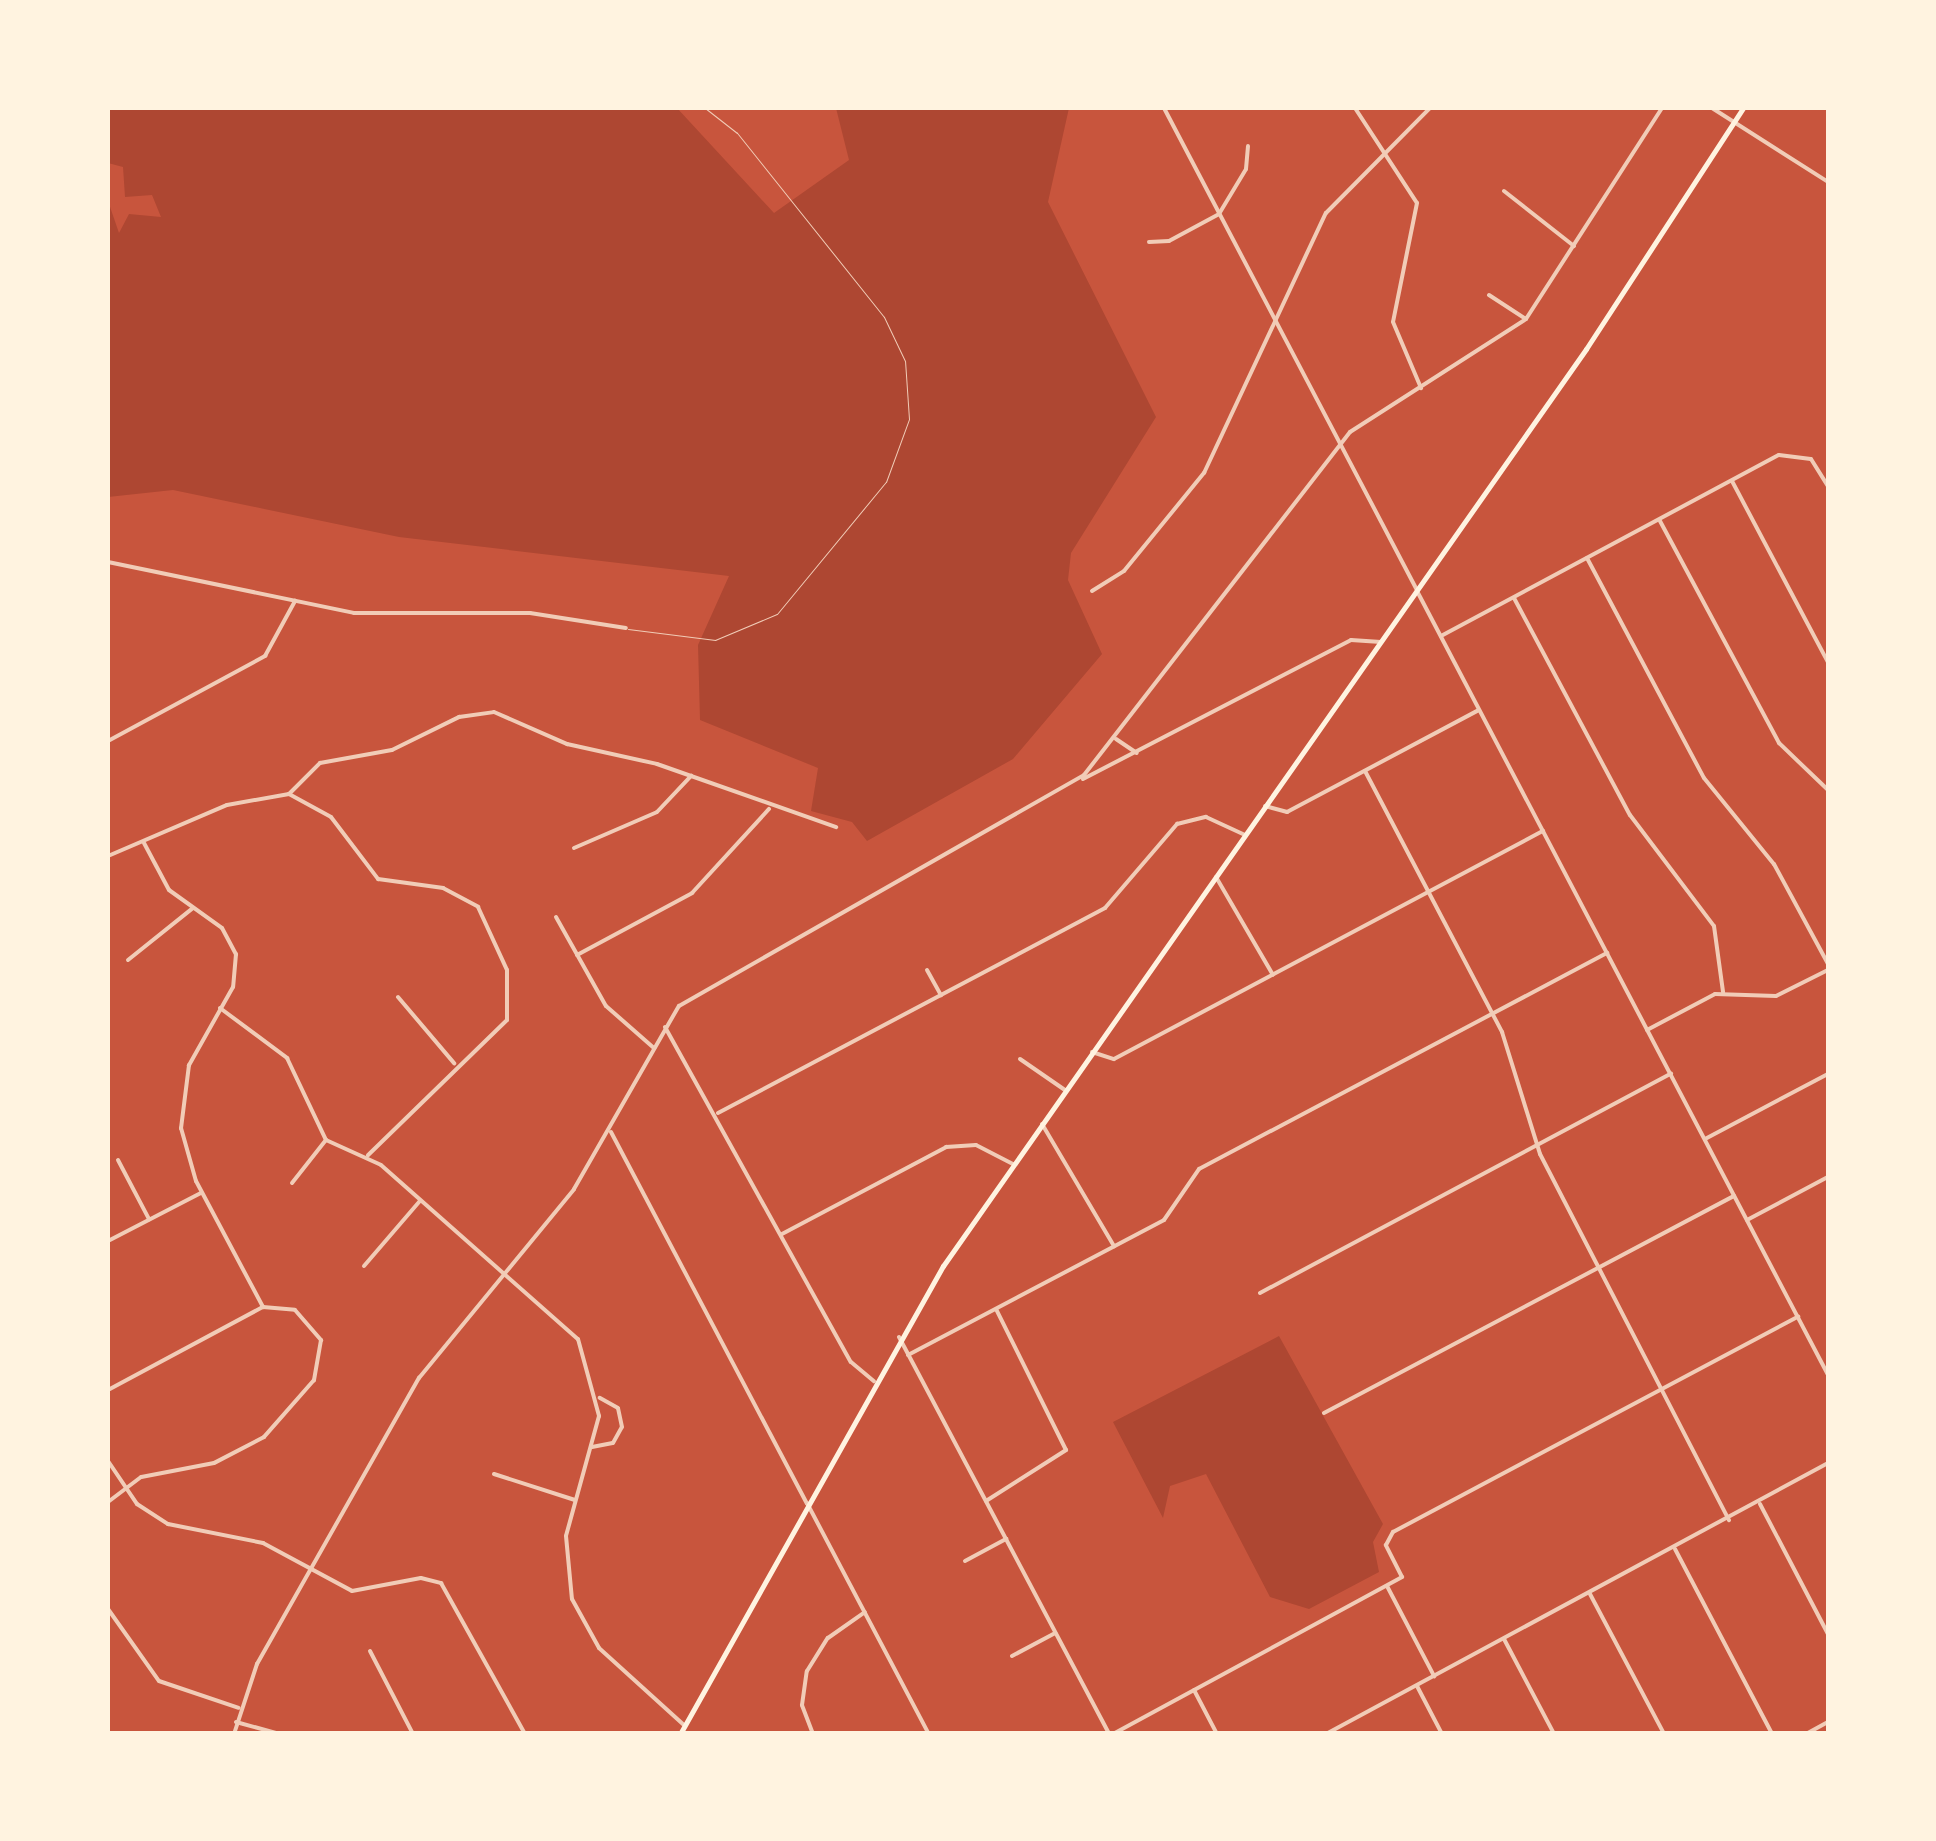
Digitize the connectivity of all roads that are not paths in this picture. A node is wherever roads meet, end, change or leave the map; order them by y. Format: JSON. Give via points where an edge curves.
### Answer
{"nodes":[{"id":1,"x":705,"y":108,"type":"edge"},
{"id":2,"x":1164,"y":108,"type":"edge"},
{"id":3,"x":1355,"y":108,"type":"edge"},
{"id":4,"x":1430,"y":108,"type":"edge"},
{"id":5,"x":1662,"y":108,"type":"edge"},
{"id":6,"x":1712,"y":108,"type":"edge"},
{"id":7,"x":1743,"y":108,"type":"edge"},
{"id":8,"x":1734,"y":121,"type":"junction"},
{"id":9,"x":1248,"y":146,"type":"dead end"},
{"id":10,"x":1391,"y":154,"type":"junction"},
{"id":11,"x":1828,"y":182,"type":"edge"},
{"id":12,"x":1504,"y":191,"type":"dead end"},
{"id":13,"x":1219,"y":214,"type":"junction"},
{"id":14,"x":1149,"y":242,"type":"dead end"},
{"id":15,"x":1574,"y":246,"type":"junction"},
{"id":16,"x":1489,"y":294,"type":"dead end"},
{"id":17,"x":1273,"y":317,"type":"junction"},
{"id":18,"x":1526,"y":320,"type":"junction"},
{"id":19,"x":1422,"y":388,"type":"junction"},
{"id":20,"x":1340,"y":445,"type":"junction"},
{"id":21,"x":1732,"y":480,"type":"junction"},
{"id":22,"x":1828,"y":486,"type":"edge"},
{"id":23,"x":1660,"y":519,"type":"junction"},
{"id":24,"x":1587,"y":558,"type":"junction"},
{"id":25,"x":108,"y":562,"type":"edge"},
{"id":26,"x":1092,"y":591,"type":"dead end"},
{"id":27,"x":1417,"y":591,"type":"junction"},
{"id":28,"x":1514,"y":598,"type":"junction"},
{"id":29,"x":295,"y":600,"type":"junction"},
{"id":30,"x":626,"y":628,"type":"joint"},
{"id":31,"x":1441,"y":636,"type":"junction"},
{"id":32,"x":1381,"y":642,"type":"junction"},
{"id":33,"x":1828,"y":662,"type":"edge"},
{"id":34,"x":1479,"y":710,"type":"junction"},
{"id":35,"x":1116,"y":739,"type":"junction"},
{"id":36,"x":108,"y":740,"type":"edge"},
{"id":37,"x":1137,"y":753,"type":"junction"},
{"id":38,"x":1365,"y":770,"type":"junction"},
{"id":39,"x":691,"y":776,"type":"junction"},
{"id":40,"x":1079,"y":780,"type":"junction"},
{"id":41,"x":1828,"y":790,"type":"edge"},
{"id":42,"x":289,"y":794,"type":"junction"},
{"id":43,"x":1265,"y":806,"type":"junction"},
{"id":44,"x":770,"y":808,"type":"junction"},
{"id":45,"x":836,"y":827,"type":"dead end"},
{"id":46,"x":1543,"y":831,"type":"junction"},
{"id":47,"x":1245,"y":835,"type":"junction"},
{"id":48,"x":144,"y":844,"type":"junction"},
{"id":49,"x":574,"y":848,"type":"dead end"},
{"id":50,"x":108,"y":856,"type":"edge"},
{"id":51,"x":1216,"y":876,"type":"junction"},
{"id":52,"x":1429,"y":892,"type":"junction"},
{"id":53,"x":193,"y":908,"type":"junction"},
{"id":54,"x":556,"y":917,"type":"dead end"},
{"id":55,"x":1607,"y":953,"type":"junction"},
{"id":56,"x":577,"y":955,"type":"junction"},
{"id":57,"x":128,"y":960,"type":"dead end"},
{"id":58,"x":1828,"y":967,"type":"edge"},
{"id":59,"x":927,"y":970,"type":"dead end"},
{"id":60,"x":1273,"y":974,"type":"junction"},
{"id":61,"x":1724,"y":992,"type":"junction"},
{"id":62,"x":941,"y":996,"type":"junction"},
{"id":63,"x":398,"y":997,"type":"dead end"},
{"id":64,"x":220,"y":1008,"type":"junction"},
{"id":65,"x":1492,"y":1014,"type":"junction"},
{"id":66,"x":665,"y":1027,"type":"junction"},
{"id":67,"x":1647,"y":1030,"type":"junction"},
{"id":68,"x":654,"y":1048,"type":"junction"},
{"id":69,"x":1092,"y":1052,"type":"junction"},
{"id":70,"x":1020,"y":1059,"type":"dead end"},
{"id":71,"x":454,"y":1063,"type":"junction"},
{"id":72,"x":1670,"y":1074,"type":"junction"},
{"id":73,"x":1828,"y":1074,"type":"edge"},
{"id":74,"x":1065,"y":1090,"type":"junction"},
{"id":75,"x":718,"y":1114,"type":"junction"},
{"id":76,"x":1042,"y":1124,"type":"junction"},
{"id":77,"x":611,"y":1132,"type":"junction"},
{"id":78,"x":1705,"y":1139,"type":"junction"},
{"id":79,"x":326,"y":1140,"type":"junction"},
{"id":80,"x":1536,"y":1145,"type":"junction"},
{"id":81,"x":368,"y":1155,"type":"junction"},
{"id":82,"x":118,"y":1160,"type":"dead end"},
{"id":83,"x":1014,"y":1164,"type":"junction"},
{"id":84,"x":1828,"y":1177,"type":"edge"},
{"id":85,"x":292,"y":1184,"type":"dead end"},
{"id":86,"x":202,"y":1193,"type":"junction"},
{"id":87,"x":1734,"y":1196,"type":"junction"},
{"id":88,"x":421,"y":1200,"type":"junction"},
{"id":89,"x":150,"y":1219,"type":"junction"},
{"id":90,"x":1747,"y":1220,"type":"junction"},
{"id":91,"x":782,"y":1234,"type":"junction"},
{"id":92,"x":108,"y":1241,"type":"edge"},
{"id":93,"x":1114,"y":1246,"type":"junction"},
{"id":94,"x":364,"y":1266,"type":"dead end"},
{"id":95,"x":1598,"y":1268,"type":"junction"},
{"id":96,"x":508,"y":1272,"type":"junction"},
{"id":97,"x":1260,"y":1293,"type":"dead end"},
{"id":98,"x":263,"y":1307,"type":"junction"},
{"id":99,"x":996,"y":1309,"type":"junction"},
{"id":100,"x":1798,"y":1317,"type":"junction"},
{"id":101,"x":899,"y":1337,"type":"junction"},
{"id":102,"x":908,"y":1355,"type":"junction"},
{"id":103,"x":1828,"y":1375,"type":"edge"},
{"id":104,"x":874,"y":1380,"type":"junction"},
{"id":105,"x":1661,"y":1389,"type":"junction"},
{"id":106,"x":108,"y":1390,"type":"edge"},
{"id":107,"x":598,"y":1397,"type":"junction"},
{"id":108,"x":1324,"y":1413,"type":"dead end"},
{"id":109,"x":592,"y":1447,"type":"junction"},
{"id":110,"x":108,"y":1461,"type":"edge"},
{"id":111,"x":1828,"y":1464,"type":"edge"},
{"id":112,"x":494,"y":1474,"type":"dead end"},
{"id":113,"x":124,"y":1490,"type":"junction"},
{"id":114,"x":575,"y":1500,"type":"junction"},
{"id":115,"x":986,"y":1501,"type":"junction"},
{"id":116,"x":108,"y":1502,"type":"edge"},
{"id":117,"x":807,"y":1503,"type":"junction"},
{"id":118,"x":1760,"y":1504,"type":"junction"},
{"id":119,"x":1729,"y":1520,"type":"junction"},
{"id":120,"x":1006,"y":1539,"type":"junction"},
{"id":121,"x":1675,"y":1549,"type":"junction"},
{"id":122,"x":965,"y":1561,"type":"dead end"},
{"id":123,"x":315,"y":1570,"type":"junction"},
{"id":124,"x":1386,"y":1586,"type":"junction"},
{"id":125,"x":1590,"y":1594,"type":"junction"},
{"id":126,"x":108,"y":1609,"type":"edge"},
{"id":127,"x":865,"y":1612,"type":"junction"},
{"id":128,"x":1055,"y":1633,"type":"junction"},
{"id":129,"x":1828,"y":1634,"type":"edge"},
{"id":130,"x":1504,"y":1639,"type":"junction"},
{"id":131,"x":370,"y":1652,"type":"dead end"},
{"id":132,"x":1012,"y":1656,"type":"dead end"},
{"id":133,"x":1434,"y":1676,"type":"junction"},
{"id":134,"x":1417,"y":1686,"type":"junction"},
{"id":135,"x":1194,"y":1690,"type":"junction"},
{"id":136,"x":239,"y":1708,"type":"junction"},
{"id":137,"x":236,"y":1722,"type":"junction"},
{"id":138,"x":1828,"y":1722,"type":"edge"},
{"id":139,"x":684,"y":1725,"type":"junction"},
{"id":140,"x":811,"y":1733,"type":"edge"},
{"id":141,"x":1329,"y":1733,"type":"edge"},
{"id":142,"x":234,"y":1734,"type":"edge"},
{"id":143,"x":280,"y":1734,"type":"edge"},
{"id":144,"x":413,"y":1734,"type":"edge"},
{"id":145,"x":525,"y":1734,"type":"edge"},
{"id":146,"x":680,"y":1734,"type":"edge"},
{"id":147,"x":929,"y":1734,"type":"edge"},
{"id":148,"x":1111,"y":1734,"type":"edge"},
{"id":149,"x":1217,"y":1734,"type":"edge"},
{"id":150,"x":1442,"y":1734,"type":"edge"},
{"id":151,"x":1554,"y":1734,"type":"edge"},
{"id":152,"x":1664,"y":1734,"type":"edge"},
{"id":153,"x":1772,"y":1734,"type":"edge"},
{"id":154,"x":1806,"y":1734,"type":"edge"}],
"edges":[{"from":1,"to":30,"type":"lane","via":[[738,133],[884,316],[905,361],[910,418],[886,482],[806,570],[783,610],[715,640]]},
{"from":2,"to":13,"type":"street"},
{"from":3,"to":10,"type":"street"},
{"from":4,"to":10,"type":"street"},
{"from":5,"to":15,"type":"street"},
{"from":6,"to":8,"type":"street"},
{"from":7,"to":8,"type":"main road"},
{"from":8,"to":11,"type":"street"},
{"from":8,"to":27,"type":"main road"},
{"from":9,"to":13,"type":"street","via":[[1246,169]]},
{"from":10,"to":17,"type":"street","via":[[1326,213]]},
{"from":10,"to":19,"type":"street","via":[[1418,212],[1394,330]]},
{"from":12,"to":15,"type":"street"},
{"from":13,"to":14,"type":"street","via":[[1169,241]]},
{"from":13,"to":17,"type":"street"},
{"from":15,"to":18,"type":"street"},
{"from":16,"to":18,"type":"street"},
{"from":17,"to":20,"type":"street"},
{"from":17,"to":26,"type":"street","via":[[1200,480],[1124,571]]},
{"from":18,"to":19,"type":"street"},
{"from":19,"to":20,"type":"street"},
{"from":20,"to":27,"type":"street"},
{"from":20,"to":35,"type":"street"},
{"from":21,"to":22,"type":"street","via":[[1780,455],[1802,455]]},
{"from":21,"to":23,"type":"street"},
{"from":21,"to":33,"type":"street"},
{"from":23,"to":24,"type":"street"},
{"from":23,"to":41,"type":"street","via":[[1779,743]]},
{"from":24,"to":28,"type":"street"},
{"from":24,"to":58,"type":"street","via":[[1704,778],[1774,864]]},
{"from":25,"to":29,"type":"street"},
{"from":27,"to":31,"type":"street"},
{"from":27,"to":32,"type":"main road"},
{"from":28,"to":31,"type":"street"},
{"from":28,"to":61,"type":"street","via":[[1630,816],[1714,926]]},
{"from":29,"to":30,"type":"street","via":[[374,615],[530,613]]},
{"from":29,"to":36,"type":"street","via":[[265,656]]},
{"from":31,"to":34,"type":"street"},
{"from":32,"to":37,"type":"street","via":[[1351,640]]},
{"from":32,"to":43,"type":"main road"},
{"from":34,"to":38,"type":"street"},
{"from":34,"to":46,"type":"street"},
{"from":35,"to":37,"type":"street"},
{"from":35,"to":40,"type":"street"},
{"from":37,"to":40,"type":"street"},
{"from":38,"to":43,"type":"street","via":[[1287,812]]},
{"from":38,"to":52,"type":"street"},
{"from":39,"to":42,"type":"street","via":[[486,711],[392,750],[320,763]]},
{"from":39,"to":44,"type":"street"},
{"from":39,"to":49,"type":"street","via":[[658,812]]},
{"from":40,"to":66,"type":"street","via":[[708,982]]},
{"from":42,"to":48,"type":"street","via":[[227,805]]},
{"from":42,"to":71,"type":"street","via":[[331,817],[378,879],[450,890],[484,915],[508,970],[510,1011],[494,1037]]},
{"from":43,"to":47,"type":"main road"},
{"from":44,"to":45,"type":"street"},
{"from":44,"to":56,"type":"street","via":[[692,893]]},
{"from":46,"to":52,"type":"street"},
{"from":46,"to":55,"type":"street"},
{"from":47,"to":51,"type":"main road"},
{"from":47,"to":62,"type":"street","via":[[1212,818],[1184,821],[1113,903]]},
{"from":48,"to":50,"type":"street"},
{"from":48,"to":53,"type":"street","via":[[164,883]]},
{"from":51,"to":60,"type":"street"},
{"from":51,"to":69,"type":"main road"},
{"from":52,"to":60,"type":"street"},
{"from":52,"to":65,"type":"street"},
{"from":53,"to":57,"type":"street"},
{"from":53,"to":64,"type":"street","via":[[227,934],[236,954]]},
{"from":54,"to":56,"type":"street"},
{"from":55,"to":65,"type":"street"},
{"from":55,"to":67,"type":"street"},
{"from":56,"to":68,"type":"street","via":[[614,1016]]},
{"from":58,"to":61,"type":"street","via":[[1776,996]]},
{"from":59,"to":62,"type":"street"},
{"from":60,"to":69,"type":"street","via":[[1110,1060]]},
{"from":61,"to":67,"type":"street"},
{"from":62,"to":75,"type":"street"},
{"from":63,"to":71,"type":"street"},
{"from":64,"to":79,"type":"street","via":[[287,1058]]},
{"from":64,"to":86,"type":"street","via":[[193,1054],[181,1100],[186,1155]]},
{"from":65,"to":80,"type":"street"},
{"from":65,"to":93,"type":"street","via":[[1199,1169],[1169,1216]]},
{"from":66,"to":68,"type":"street"},
{"from":66,"to":75,"type":"street"},
{"from":67,"to":72,"type":"street"},
{"from":68,"to":77,"type":"street"},
{"from":69,"to":74,"type":"main road"},
{"from":70,"to":74,"type":"street"},
{"from":71,"to":81,"type":"street"},
{"from":72,"to":78,"type":"street"},
{"from":72,"to":80,"type":"street"},
{"from":73,"to":78,"type":"street"},
{"from":74,"to":76,"type":"main road"},
{"from":75,"to":91,"type":"street"},
{"from":76,"to":83,"type":"main road"},
{"from":76,"to":93,"type":"street"},
{"from":77,"to":96,"type":"street"},
{"from":77,"to":117,"type":"street"},
{"from":78,"to":87,"type":"street"},
{"from":79,"to":81,"type":"street"},
{"from":79,"to":85,"type":"street"},
{"from":80,"to":95,"type":"street"},
{"from":80,"to":97,"type":"street"},
{"from":81,"to":88,"type":"street"},
{"from":82,"to":89,"type":"street"},
{"from":83,"to":91,"type":"street","via":[[976,1145],[946,1148]]},
{"from":83,"to":101,"type":"main road"},
{"from":84,"to":90,"type":"street"},
{"from":86,"to":89,"type":"street"},
{"from":86,"to":98,"type":"street"},
{"from":87,"to":90,"type":"street"},
{"from":87,"to":95,"type":"street"},
{"from":88,"to":94,"type":"street"},
{"from":88,"to":96,"type":"street"},
{"from":89,"to":92,"type":"street"},
{"from":90,"to":100,"type":"street"},
{"from":91,"to":104,"type":"street","via":[[850,1362]]},
{"from":93,"to":99,"type":"street"},
{"from":95,"to":105,"type":"street"},
{"from":95,"to":108,"type":"street"},
{"from":96,"to":107,"type":"street","via":[[572,1330]]},
{"from":96,"to":123,"type":"street","via":[[419,1378]]},
{"from":98,"to":106,"type":"street"},
{"from":98,"to":113,"type":"street","via":[[295,1310],[318,1334],[321,1363],[301,1400],[239,1453],[147,1475]]},
{"from":99,"to":102,"type":"street"},
{"from":99,"to":115,"type":"street","via":[[1064,1438],[1064,1457]]},
{"from":100,"to":103,"type":"street"},
{"from":100,"to":105,"type":"street"},
{"from":101,"to":102,"type":"street"},
{"from":101,"to":104,"type":"main road"},
{"from":102,"to":115,"type":"street"},
{"from":104,"to":117,"type":"main road"},
{"from":105,"to":119,"type":"street"},
{"from":105,"to":124,"type":"street","via":[[1386,1541],[1402,1578]]},
{"from":107,"to":109,"type":"street"},
{"from":107,"to":109,"type":"street","via":[[618,1408],[622,1426],[612,1443]]},
{"from":109,"to":114,"type":"street"},
{"from":110,"to":113,"type":"street"},
{"from":111,"to":118,"type":"street"},
{"from":112,"to":114,"type":"street"},
{"from":113,"to":116,"type":"street"},
{"from":113,"to":123,"type":"street","via":[[160,1520],[254,1540]]},
{"from":114,"to":139,"type":"street","via":[[565,1554],[576,1611],[606,1656]]},
{"from":115,"to":120,"type":"street"},
{"from":117,"to":127,"type":"street"},
{"from":117,"to":139,"type":"main road"},
{"from":118,"to":119,"type":"street"},
{"from":118,"to":129,"type":"street"},
{"from":119,"to":121,"type":"street"},
{"from":120,"to":122,"type":"street"},
{"from":120,"to":128,"type":"street"},
{"from":121,"to":125,"type":"street"},
{"from":121,"to":153,"type":"street"},
{"from":123,"to":136,"type":"street"},
{"from":123,"to":145,"type":"street","via":[[359,1592],[421,1578],[441,1583]]},
{"from":124,"to":133,"type":"street"},
{"from":124,"to":135,"type":"street"},
{"from":125,"to":130,"type":"street"},
{"from":125,"to":152,"type":"street"},
{"from":126,"to":136,"type":"street","via":[[159,1681]]},
{"from":127,"to":140,"type":"street","via":[[810,1663],[801,1696]]},
{"from":127,"to":147,"type":"street"},
{"from":128,"to":132,"type":"street"},
{"from":128,"to":148,"type":"street"},
{"from":130,"to":133,"type":"street"},
{"from":130,"to":151,"type":"street"},
{"from":131,"to":144,"type":"street"},
{"from":133,"to":134,"type":"street"},
{"from":134,"to":141,"type":"street"},
{"from":134,"to":150,"type":"street"},
{"from":135,"to":148,"type":"street"},
{"from":135,"to":149,"type":"street"},
{"from":136,"to":137,"type":"street"},
{"from":137,"to":142,"type":"street"},
{"from":137,"to":143,"type":"street"},
{"from":138,"to":154,"type":"street"},
{"from":139,"to":146,"type":"main road"}]}
